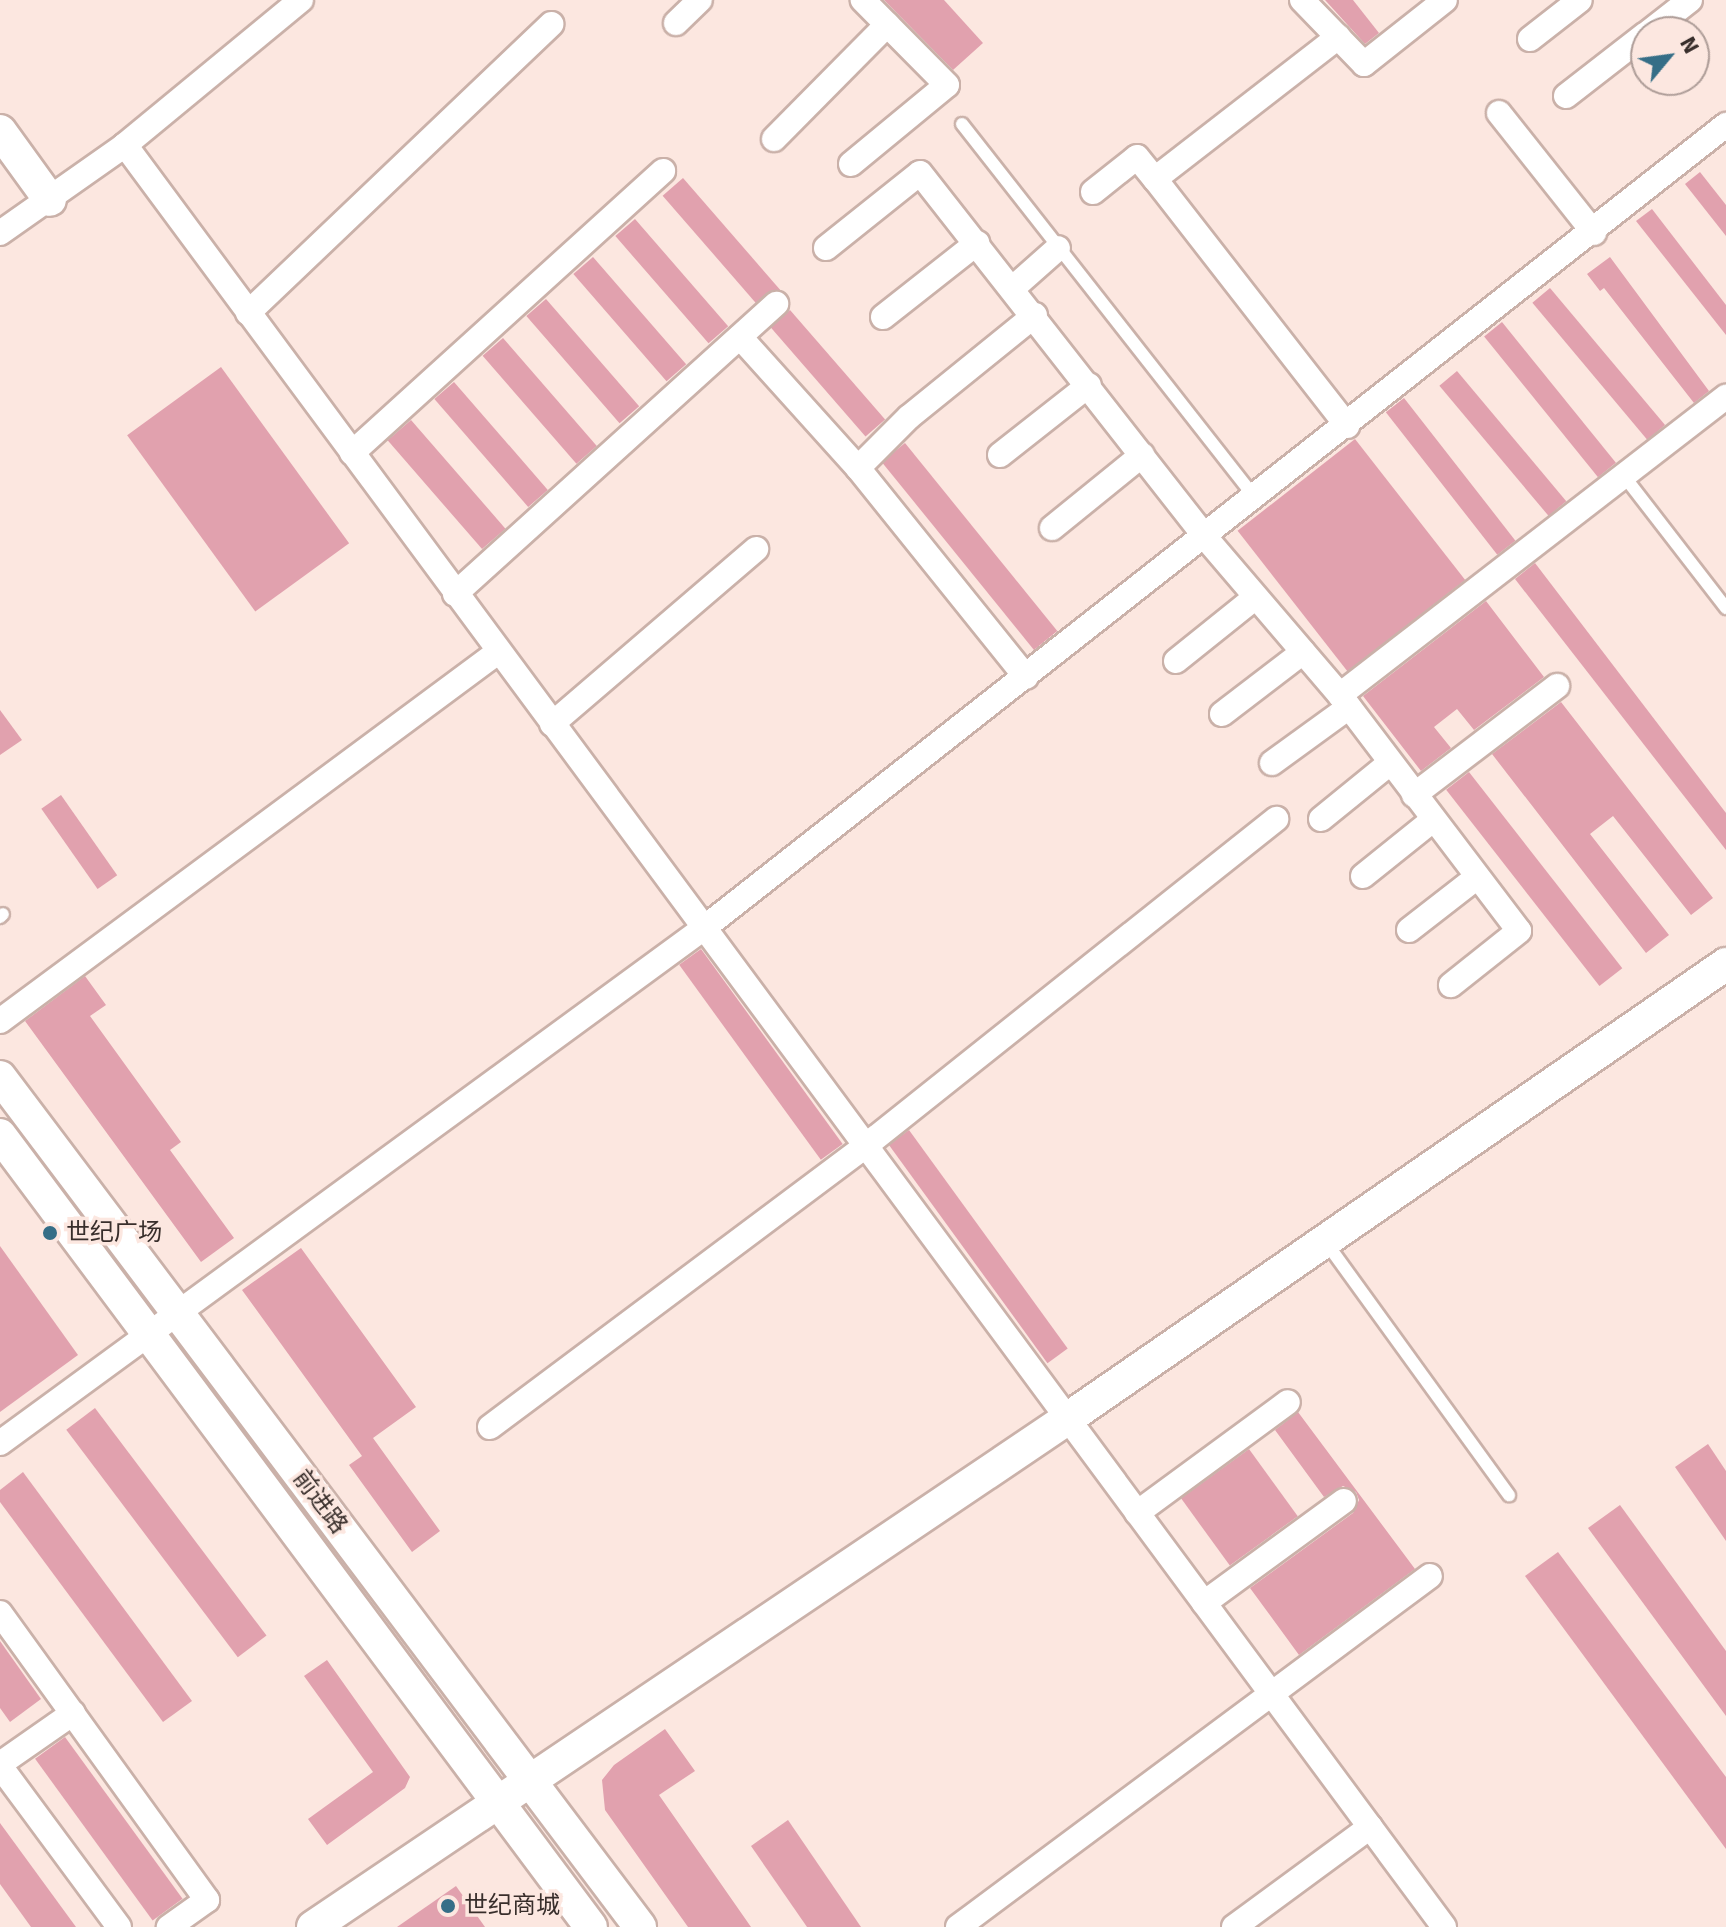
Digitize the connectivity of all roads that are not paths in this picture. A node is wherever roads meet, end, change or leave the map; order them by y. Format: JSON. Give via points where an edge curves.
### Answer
{"nodes":[{"id":1,"x":301,"y":0,"type":"edge"},
{"id":2,"x":700,"y":0,"type":"edge"},
{"id":3,"x":863,"y":0,"type":"edge"},
{"id":4,"x":1445,"y":0,"type":"edge"},
{"id":5,"x":1580,"y":0,"type":"edge"},
{"id":6,"x":1690,"y":0,"type":"edge"},
{"id":7,"x":1309,"y":2,"type":"edge"},
{"id":8,"x":1670,"y":16,"type":"edge"},
{"id":9,"x":676,"y":23,"type":"dead end"},
{"id":10,"x":552,"y":24,"type":"dead end"},
{"id":11,"x":887,"y":25,"type":"junction"},
{"id":12,"x":1338,"y":37,"type":"junction"},
{"id":13,"x":1530,"y":39,"type":"dead end"},
{"id":14,"x":1630,"y":47,"type":"edge"},
{"id":15,"x":1566,"y":96,"type":"dead end"},
{"id":16,"x":1499,"y":113,"type":"dead end"},
{"id":17,"x":962,"y":124,"type":"dead end"},
{"id":18,"x":1726,"y":125,"type":"edge"},
{"id":19,"x":0,"y":131,"type":"edge"},
{"id":20,"x":774,"y":139,"type":"dead end"},
{"id":21,"x":125,"y":145,"type":"junction"},
{"id":22,"x":851,"y":164,"type":"dead end"},
{"id":23,"x":663,"y":171,"type":"dead end"},
{"id":24,"x":1155,"y":179,"type":"junction"},
{"id":25,"x":1093,"y":192,"type":"dead end"},
{"id":26,"x":50,"y":200,"type":"junction"},
{"id":27,"x":0,"y":233,"type":"edge"},
{"id":28,"x":1594,"y":233,"type":"junction"},
{"id":29,"x":977,"y":243,"type":"junction"},
{"id":30,"x":826,"y":248,"type":"dead end"},
{"id":31,"x":1058,"y":248,"type":"junction"},
{"id":32,"x":1013,"y":288,"type":"junction"},
{"id":33,"x":776,"y":304,"type":"dead end"},
{"id":34,"x":248,"y":313,"type":"junction"},
{"id":35,"x":1035,"y":315,"type":"junction"},
{"id":36,"x":883,"y":317,"type":"dead end"},
{"id":37,"x":740,"y":337,"type":"junction"},
{"id":38,"x":1089,"y":385,"type":"junction"},
{"id":39,"x":1726,"y":397,"type":"edge"},
{"id":40,"x":1347,"y":426,"type":"junction"},
{"id":41,"x":352,"y":453,"type":"junction"},
{"id":42,"x":1000,"y":455,"type":"dead end"},
{"id":43,"x":1142,"y":455,"type":"junction"},
{"id":44,"x":858,"y":468,"type":"junction"},
{"id":45,"x":1624,"y":476,"type":"junction"},
{"id":46,"x":1255,"y":498,"type":"junction"},
{"id":47,"x":1052,"y":528,"type":"dead end"},
{"id":48,"x":1205,"y":537,"type":"junction"},
{"id":49,"x":756,"y":549,"type":"dead end"},
{"id":50,"x":455,"y":594,"type":"junction"},
{"id":51,"x":1256,"y":597,"type":"junction"},
{"id":52,"x":1726,"y":608,"type":"edge"},
{"id":53,"x":498,"y":652,"type":"junction"},
{"id":54,"x":1303,"y":652,"type":"junction"},
{"id":55,"x":1176,"y":661,"type":"dead end"},
{"id":56,"x":1026,"y":677,"type":"junction"},
{"id":57,"x":1557,"y":686,"type":"dead end"},
{"id":58,"x":1344,"y":701,"type":"junction"},
{"id":59,"x":1222,"y":714,"type":"dead end"},
{"id":60,"x":552,"y":724,"type":"junction"},
{"id":61,"x":1272,"y":763,"type":"dead end"},
{"id":62,"x":1390,"y":763,"type":"junction"},
{"id":63,"x":1414,"y":795,"type":"junction"},
{"id":64,"x":1276,"y":819,"type":"dead end"},
{"id":65,"x":1321,"y":819,"type":"dead end"},
{"id":66,"x":1433,"y":820,"type":"junction"},
{"id":67,"x":1363,"y":876,"type":"dead end"},
{"id":68,"x":1477,"y":877,"type":"junction"},
{"id":69,"x":704,"y":928,"type":"junction"},
{"id":70,"x":1409,"y":930,"type":"dead end"},
{"id":71,"x":1726,"y":964,"type":"edge"},
{"id":72,"x":1451,"y":985,"type":"dead end"},
{"id":73,"x":0,"y":1021,"type":"edge"},
{"id":74,"x":0,"y":1077,"type":"edge"},
{"id":75,"x":0,"y":1135,"type":"edge"},
{"id":76,"x":864,"y":1147,"type":"junction"},
{"id":77,"x":1325,"y":1241,"type":"junction"},
{"id":78,"x":175,"y":1312,"type":"junction"},
{"id":79,"x":147,"y":1333,"type":"junction"},
{"id":80,"x":1288,"y":1402,"type":"dead end"},
{"id":81,"x":1067,"y":1419,"type":"junction"},
{"id":82,"x":490,"y":1427,"type":"dead end"},
{"id":83,"x":0,"y":1443,"type":"edge"},
{"id":84,"x":1509,"y":1495,"type":"dead end"},
{"id":85,"x":1344,"y":1501,"type":"dead end"},
{"id":86,"x":1137,"y":1513,"type":"junction"},
{"id":87,"x":1430,"y":1576,"type":"dead end"},
{"id":88,"x":1204,"y":1603,"type":"junction"},
{"id":89,"x":0,"y":1613,"type":"edge"},
{"id":90,"x":1272,"y":1696,"type":"junction"},
{"id":91,"x":73,"y":1713,"type":"junction"},
{"id":92,"x":0,"y":1765,"type":"edge"},
{"id":93,"x":531,"y":1780,"type":"junction"},
{"id":94,"x":496,"y":1803,"type":"junction"},
{"id":95,"x":1370,"y":1827,"type":"junction"},
{"id":96,"x":119,"y":1927,"type":"edge"},
{"id":97,"x":169,"y":1927,"type":"edge"},
{"id":98,"x":313,"y":1927,"type":"edge"},
{"id":99,"x":591,"y":1927,"type":"edge"},
{"id":100,"x":640,"y":1927,"type":"edge"},
{"id":101,"x":958,"y":1927,"type":"edge"},
{"id":102,"x":1234,"y":1927,"type":"edge"},
{"id":103,"x":1444,"y":1927,"type":"edge"}],
"edges":[{"from":1,"to":21,"type":"street"},
{"from":2,"to":9,"type":"street"},
{"from":3,"to":11,"type":"street"},
{"from":4,"to":12,"type":"street","via":[[1364,64]]},
{"from":5,"to":13,"type":"street"},
{"from":6,"to":8,"type":"street"},
{"from":7,"to":12,"type":"street"},
{"from":10,"to":34,"type":"street"},
{"from":11,"to":20,"type":"street"},
{"from":11,"to":22,"type":"street","via":[[947,85]]},
{"from":12,"to":24,"type":"street"},
{"from":14,"to":15,"type":"street"},
{"from":16,"to":28,"type":"street"},
{"from":17,"to":31,"type":"lane"},
{"from":18,"to":28,"type":"street"},
{"from":19,"to":26,"type":"main road"},
{"from":21,"to":26,"type":"street"},
{"from":21,"to":34,"type":"street"},
{"from":23,"to":41,"type":"street"},
{"from":24,"to":25,"type":"street","via":[[1137,157]]},
{"from":24,"to":40,"type":"street"},
{"from":26,"to":27,"type":"street"},
{"from":28,"to":40,"type":"street"},
{"from":29,"to":30,"type":"street","via":[[920,173]]},
{"from":29,"to":32,"type":"street"},
{"from":29,"to":36,"type":"street"},
{"from":31,"to":32,"type":"street"},
{"from":31,"to":46,"type":"lane"},
{"from":32,"to":35,"type":"street"},
{"from":33,"to":37,"type":"street"},
{"from":34,"to":41,"type":"street"},
{"from":35,"to":38,"type":"street"},
{"from":35,"to":44,"type":"street","via":[[909,417]]},
{"from":37,"to":44,"type":"street"},
{"from":37,"to":50,"type":"street"},
{"from":38,"to":42,"type":"street"},
{"from":38,"to":43,"type":"street"},
{"from":39,"to":45,"type":"street"},
{"from":40,"to":46,"type":"street"},
{"from":41,"to":50,"type":"street"},
{"from":43,"to":47,"type":"street"},
{"from":43,"to":48,"type":"street"},
{"from":44,"to":56,"type":"street"},
{"from":45,"to":52,"type":"lane"},
{"from":45,"to":58,"type":"street"},
{"from":46,"to":48,"type":"street"},
{"from":48,"to":51,"type":"street"},
{"from":48,"to":56,"type":"street"},
{"from":49,"to":60,"type":"street"},
{"from":50,"to":53,"type":"street"},
{"from":51,"to":54,"type":"street"},
{"from":51,"to":55,"type":"street"},
{"from":53,"to":60,"type":"street"},
{"from":53,"to":73,"type":"street"},
{"from":54,"to":58,"type":"street"},
{"from":54,"to":59,"type":"street"},
{"from":56,"to":69,"type":"street"},
{"from":57,"to":63,"type":"street"},
{"from":58,"to":61,"type":"street"},
{"from":58,"to":62,"type":"street"},
{"from":60,"to":69,"type":"street"},
{"from":62,"to":63,"type":"street"},
{"from":62,"to":65,"type":"street"},
{"from":63,"to":66,"type":"street"},
{"from":64,"to":76,"type":"street"},
{"from":66,"to":67,"type":"street"},
{"from":66,"to":68,"type":"street"},
{"from":68,"to":70,"type":"street"},
{"from":68,"to":72,"type":"street","via":[[1519,931]]},
{"from":69,"to":76,"type":"street"},
{"from":69,"to":78,"type":"street"},
{"from":71,"to":77,"type":"main road"},
{"from":74,"to":78,"type":"main road","name":"前进路"},
{"from":75,"to":79,"type":"main road","name":"前进路"},
{"from":76,"to":81,"type":"street"},
{"from":76,"to":82,"type":"street"},
{"from":77,"to":81,"type":"main road"},
{"from":77,"to":84,"type":"lane"},
{"from":78,"to":79,"type":"street"},
{"from":78,"to":93,"type":"main road","name":"前进路"},
{"from":79,"to":83,"type":"street"},
{"from":79,"to":94,"type":"main road","name":"前进路"},
{"from":80,"to":86,"type":"street"},
{"from":81,"to":86,"type":"street"},
{"from":81,"to":93,"type":"main road"},
{"from":85,"to":88,"type":"street"},
{"from":86,"to":88,"type":"street"},
{"from":87,"to":90,"type":"street"},
{"from":88,"to":90,"type":"street"},
{"from":89,"to":91,"type":"street"},
{"from":90,"to":95,"type":"street"},
{"from":90,"to":101,"type":"street"},
{"from":91,"to":92,"type":"street"},
{"from":91,"to":97,"type":"street","via":[[207,1900]]},
{"from":92,"to":96,"type":"street"},
{"from":93,"to":94,"type":"main road"},
{"from":93,"to":100,"type":"main road","name":"前进路"},
{"from":94,"to":98,"type":"main road"},
{"from":94,"to":99,"type":"main road","name":"前进路"},
{"from":95,"to":102,"type":"street"},
{"from":95,"to":103,"type":"street"}]}
